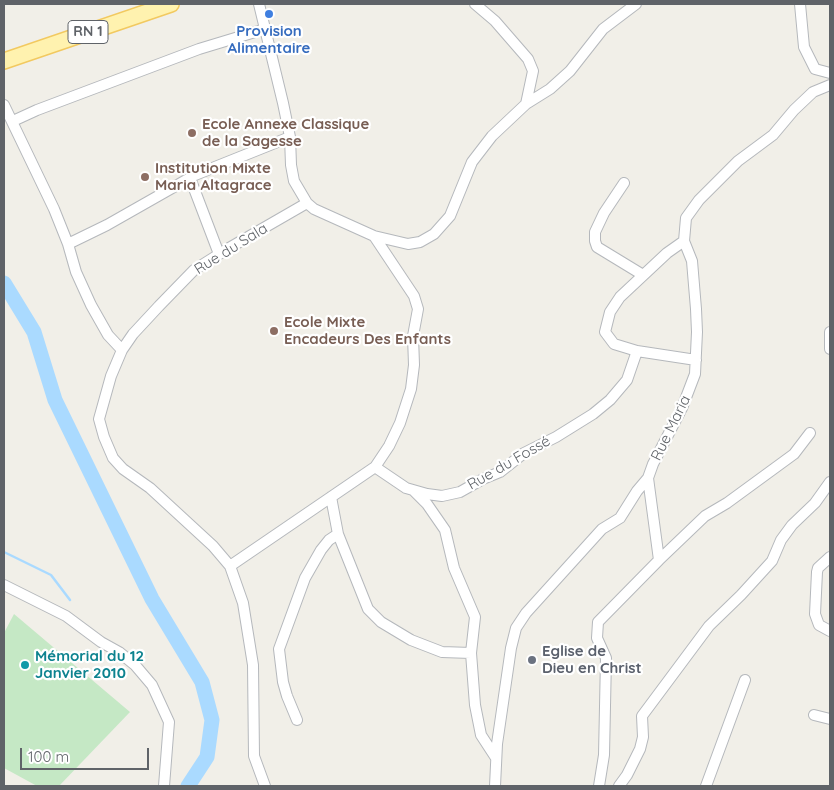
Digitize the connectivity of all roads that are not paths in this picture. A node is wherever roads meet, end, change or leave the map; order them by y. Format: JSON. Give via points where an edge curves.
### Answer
{"nodes":[{"id":1,"x":172,"y":4,"type":"edge"},
{"id":2,"x":259,"y":4,"type":"edge"},
{"id":3,"x":475,"y":4,"type":"edge"},
{"id":4,"x":636,"y":4,"type":"edge"},
{"id":5,"x":800,"y":4,"type":"edge"},
{"id":6,"x":265,"y":29,"type":"junction"},
{"id":7,"x":4,"y":61,"type":"edge"},
{"id":8,"x":830,"y":73,"type":"edge"},
{"id":9,"x":830,"y":85,"type":"edge"},
{"id":10,"x":4,"y":104,"type":"edge"},
{"id":11,"x":526,"y":104,"type":"junction"},
{"id":12,"x":13,"y":121,"type":"junction"},
{"id":13,"x":290,"y":137,"type":"junction"},
{"id":14,"x":190,"y":178,"type":"junction"},
{"id":15,"x":624,"y":183,"type":"dead end"},
{"id":16,"x":307,"y":203,"type":"junction"},
{"id":17,"x":374,"y":236,"type":"junction"},
{"id":18,"x":684,"y":241,"type":"junction"},
{"id":19,"x":68,"y":244,"type":"junction"},
{"id":20,"x":219,"y":254,"type":"junction"},
{"id":21,"x":643,"y":275,"type":"junction"},
{"id":22,"x":830,"y":332,"type":"edge"},
{"id":23,"x":830,"y":349,"type":"edge"},
{"id":24,"x":122,"y":350,"type":"junction"},
{"id":25,"x":637,"y":351,"type":"junction"},
{"id":26,"x":696,"y":360,"type":"junction"},
{"id":27,"x":810,"y":433,"type":"dead end"},
{"id":28,"x":375,"y":467,"type":"junction"},
{"id":29,"x":648,"y":478,"type":"junction"},
{"id":30,"x":830,"y":482,"type":"edge"},
{"id":31,"x":413,"y":490,"type":"junction"},
{"id":32,"x":331,"y":497,"type":"junction"},
{"id":33,"x":338,"y":534,"type":"junction"},
{"id":34,"x":830,"y":557,"type":"edge"},
{"id":35,"x":659,"y":560,"type":"junction"},
{"id":36,"x":230,"y":566,"type":"junction"},
{"id":37,"x":4,"y":585,"type":"edge"},
{"id":38,"x":830,"y":631,"type":"edge"},
{"id":39,"x":471,"y":652,"type":"junction"},
{"id":40,"x":745,"y":680,"type":"dead end"},
{"id":41,"x":814,"y":715,"type":"dead end"},
{"id":42,"x":830,"y":718,"type":"edge"},
{"id":43,"x":297,"y":720,"type":"dead end"},
{"id":44,"x":496,"y":758,"type":"junction"},
{"id":45,"x":164,"y":786,"type":"edge"},
{"id":46,"x":265,"y":786,"type":"edge"},
{"id":47,"x":495,"y":786,"type":"edge"},
{"id":48,"x":600,"y":786,"type":"edge"},
{"id":49,"x":619,"y":786,"type":"edge"},
{"id":50,"x":706,"y":786,"type":"edge"}],
"edges":[{"from":1,"to":7,"type":"main road","number":"RN 1"},
{"from":2,"to":6,"type":"street"},
{"from":3,"to":11,"type":"street","via":[[495,21],[528,59],[532,71]]},
{"from":4,"to":11,"type":"street","via":[[603,29],[570,71]]},
{"from":5,"to":8,"type":"street","via":[[804,47],[815,69]]},
{"from":6,"to":12,"type":"street","via":[[181,56]]},
{"from":6,"to":13,"type":"street"},
{"from":9,"to":18,"type":"street","name":"Rue Maria","via":[[813,92],[773,135],[738,161],[699,200],[686,218]]},
{"from":10,"to":12,"type":"street"},
{"from":11,"to":17,"type":"street","via":[[492,136],[472,162],[450,216],[434,234],[408,244]]},
{"from":12,"to":19,"type":"street"},
{"from":13,"to":14,"type":"street"},
{"from":13,"to":16,"type":"street","via":[[294,181]]},
{"from":14,"to":19,"type":"street"},
{"from":14,"to":20,"type":"street"},
{"from":15,"to":21,"type":"street","via":[[604,213],[595,232],[595,241],[597,247]]},
{"from":16,"to":17,"type":"street"},
{"from":16,"to":20,"type":"street","name":"Rue du Sala"},
{"from":17,"to":28,"type":"street","via":[[414,296],[418,309],[413,336],[411,389],[400,423]]},
{"from":18,"to":21,"type":"street"},
{"from":18,"to":26,"type":"street","name":"Rue Maria","via":[[694,275]]},
{"from":19,"to":24,"type":"street","via":[[76,272],[92,305],[108,335]]},
{"from":20,"to":24,"type":"street","name":"Rue du Sala","via":[[194,270],[132,334]]},
{"from":21,"to":25,"type":"street","via":[[615,304],[605,332],[614,344]]},
{"from":22,"to":23,"type":"street"},
{"from":24,"to":36,"type":"street","name":"Rue du Sala","via":[[99,419],[113,458],[213,546]]},
{"from":25,"to":26,"type":"street"},
{"from":25,"to":31,"type":"street","name":"Rue du Fossé","via":[[627,380],[610,400],[556,437],[524,453],[500,472],[460,492],[442,496]]},
{"from":26,"to":29,"type":"street","name":"Rue Maria","via":[[695,374],[682,408]]},
{"from":27,"to":35,"type":"street","via":[[794,454],[705,516]]},
{"from":28,"to":31,"type":"street","name":"Rue du Fossé"},
{"from":28,"to":32,"type":"street"},
{"from":29,"to":35,"type":"street"},
{"from":29,"to":44,"type":"street","name":"Rue Maria","via":[[620,518],[602,529],[516,628]]},
{"from":30,"to":49,"type":"street","via":[[815,504],[792,525],[772,561],[709,626],[642,716],[640,750]]},
{"from":31,"to":39,"type":"street","via":[[445,530],[454,570],[475,617]]},
{"from":32,"to":33,"type":"street"},
{"from":32,"to":36,"type":"street"},
{"from":33,"to":39,"type":"street","via":[[368,609],[381,622],[411,640],[442,652]]},
{"from":33,"to":43,"type":"street","via":[[321,550],[304,578],[279,649],[283,682]]},
{"from":34,"to":38,"type":"street","via":[[818,568],[815,614],[820,625]]},
{"from":35,"to":48,"type":"street","via":[[598,622],[597,638],[606,658],[604,755]]},
{"from":36,"to":46,"type":"street","via":[[243,603],[253,665],[254,756]]},
{"from":37,"to":45,"type":"street","via":[[66,616],[119,652],[152,685],[170,722]]},
{"from":39,"to":44,"type":"street","via":[[475,705],[482,735]]},
{"from":40,"to":50,"type":"street"},
{"from":41,"to":42,"type":"street"},
{"from":44,"to":47,"type":"street","name":"Rue Maria"}]}
